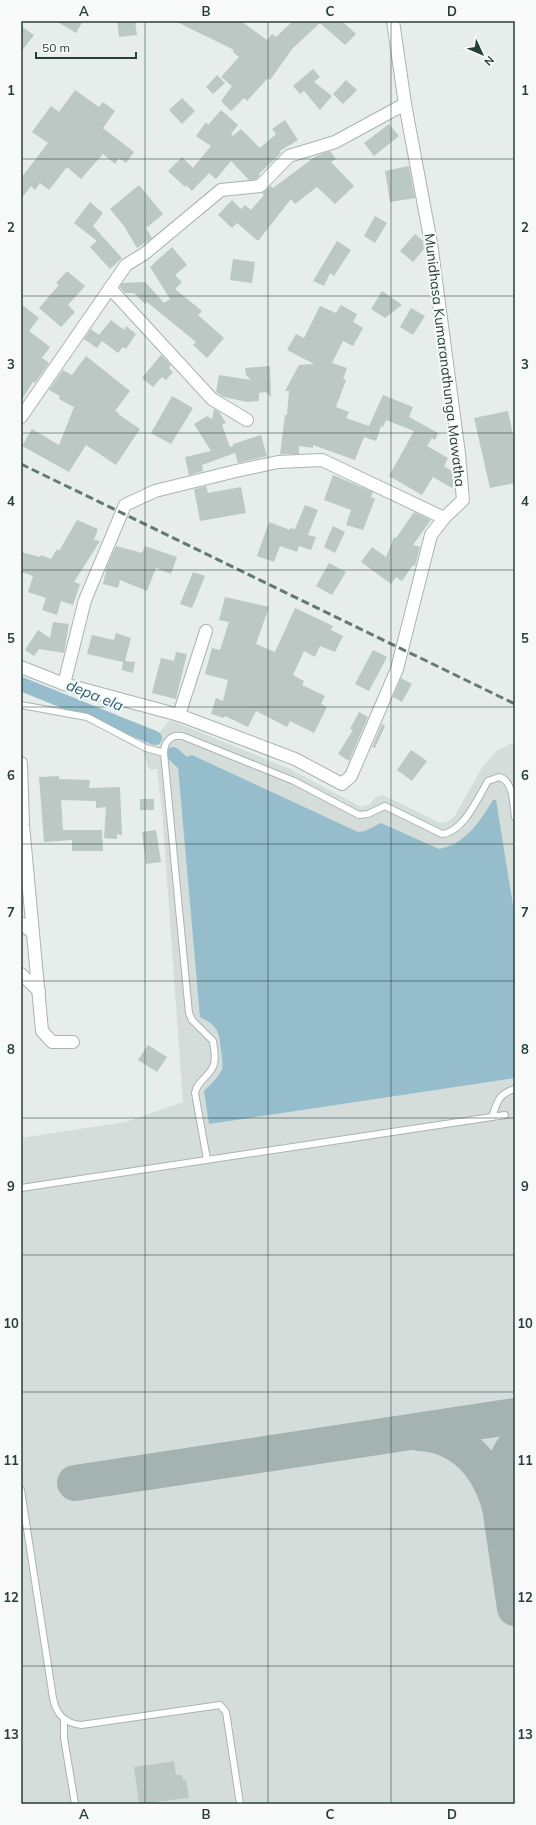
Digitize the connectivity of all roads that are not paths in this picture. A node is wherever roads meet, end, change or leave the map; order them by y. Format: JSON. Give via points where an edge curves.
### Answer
{"nodes":[{"id":1,"x":393,"y":21,"type":"edge"},
{"id":2,"x":405,"y":104,"type":"junction"},
{"id":3,"x":110,"y":288,"type":"junction"},
{"id":4,"x":21,"y":417,"type":"edge"},
{"id":5,"x":248,"y":420,"type":"dead end"},
{"id":6,"x":444,"y":518,"type":"junction"},
{"id":7,"x":206,"y":631,"type":"dead end"},
{"id":8,"x":21,"y":667,"type":"edge"},
{"id":9,"x":64,"y":684,"type":"junction"},
{"id":10,"x":21,"y":705,"type":"edge"},
{"id":11,"x":179,"y":715,"type":"junction"},
{"id":12,"x":164,"y":753,"type":"junction"},
{"id":13,"x":21,"y":763,"type":"edge"},
{"id":14,"x":515,"y":817,"type":"edge"},
{"id":15,"x":22,"y":824,"type":"edge"},
{"id":16,"x":25,"y":874,"type":"edge"},
{"id":17,"x":21,"y":923,"type":"edge"},
{"id":18,"x":32,"y":933,"type":"junction"},
{"id":19,"x":21,"y":974,"type":"edge"},
{"id":20,"x":39,"y":991,"type":"junction"},
{"id":21,"x":73,"y":1042,"type":"dead end"},
{"id":22,"x":515,"y":1089,"type":"edge"},
{"id":23,"x":505,"y":1114,"type":"dead end"},
{"id":24,"x":492,"y":1117,"type":"junction"},
{"id":25,"x":206,"y":1160,"type":"junction"},
{"id":26,"x":21,"y":1188,"type":"edge"},
{"id":27,"x":21,"y":1490,"type":"edge"},
{"id":28,"x":64,"y":1719,"type":"junction"},
{"id":29,"x":75,"y":1804,"type":"edge"},
{"id":30,"x":240,"y":1804,"type":"edge"}],
"edges":[{"from":1,"to":2,"type":"street","name":"Munidhasa Kumaranathunga Mawatha"},
{"from":2,"to":3,"type":"street","via":[[335,142],[289,156],[260,186],[221,190],[144,254],[126,265]]},
{"from":2,"to":6,"type":"street","name":"Munidhasa Kumaranathunga Mawatha","via":[[431,243],[459,454],[463,500]]},
{"from":3,"to":4,"type":"street"},
{"from":3,"to":5,"type":"street","via":[[212,399]]},
{"from":6,"to":9,"type":"street","via":[[322,460],[278,462],[155,491],[125,505],[85,600]]},
{"from":6,"to":11,"type":"street","name":"Munidhasa Kumaranathunga Mawatha","via":[[431,535],[397,669],[351,776],[342,784],[295,759]]},
{"from":7,"to":11,"type":"street"},
{"from":8,"to":9,"type":"street","name":"Munidhasa Kumaranathunga Mawatha"},
{"from":9,"to":11,"type":"street","name":"Munidhasa Kumaranathunga Mawatha"},
{"from":10,"to":12,"type":"lane","via":[[87,717],[146,748]]},
{"from":12,"to":14,"type":"lane","via":[[169,739],[181,735],[294,781],[358,815],[368,814],[385,806],[442,834],[449,832],[466,818],[488,781],[498,777],[506,780],[510,787]]},
{"from":12,"to":25,"type":"lane","via":[[189,1013],[192,1020],[213,1041],[215,1062],[199,1083],[196,1093]]},
{"from":13,"to":15,"type":"street"},
{"from":15,"to":16,"type":"street"},
{"from":16,"to":18,"type":"street"},
{"from":17,"to":18,"type":"street"},
{"from":18,"to":20,"type":"street"},
{"from":19,"to":20,"type":"street"},
{"from":20,"to":21,"type":"street","via":[[42,1031],[52,1042]]},
{"from":22,"to":24,"type":"lane","via":[[502,1094]]},
{"from":23,"to":24,"type":"lane"},
{"from":24,"to":25,"type":"lane"},
{"from":25,"to":26,"type":"lane"},
{"from":27,"to":28,"type":"lane","via":[[53,1698],[58,1714]]},
{"from":28,"to":29,"type":"lane","via":[[64,1738]]},
{"from":28,"to":30,"type":"lane","via":[[71,1724],[81,1725],[220,1705],[226,1712]]}]}
